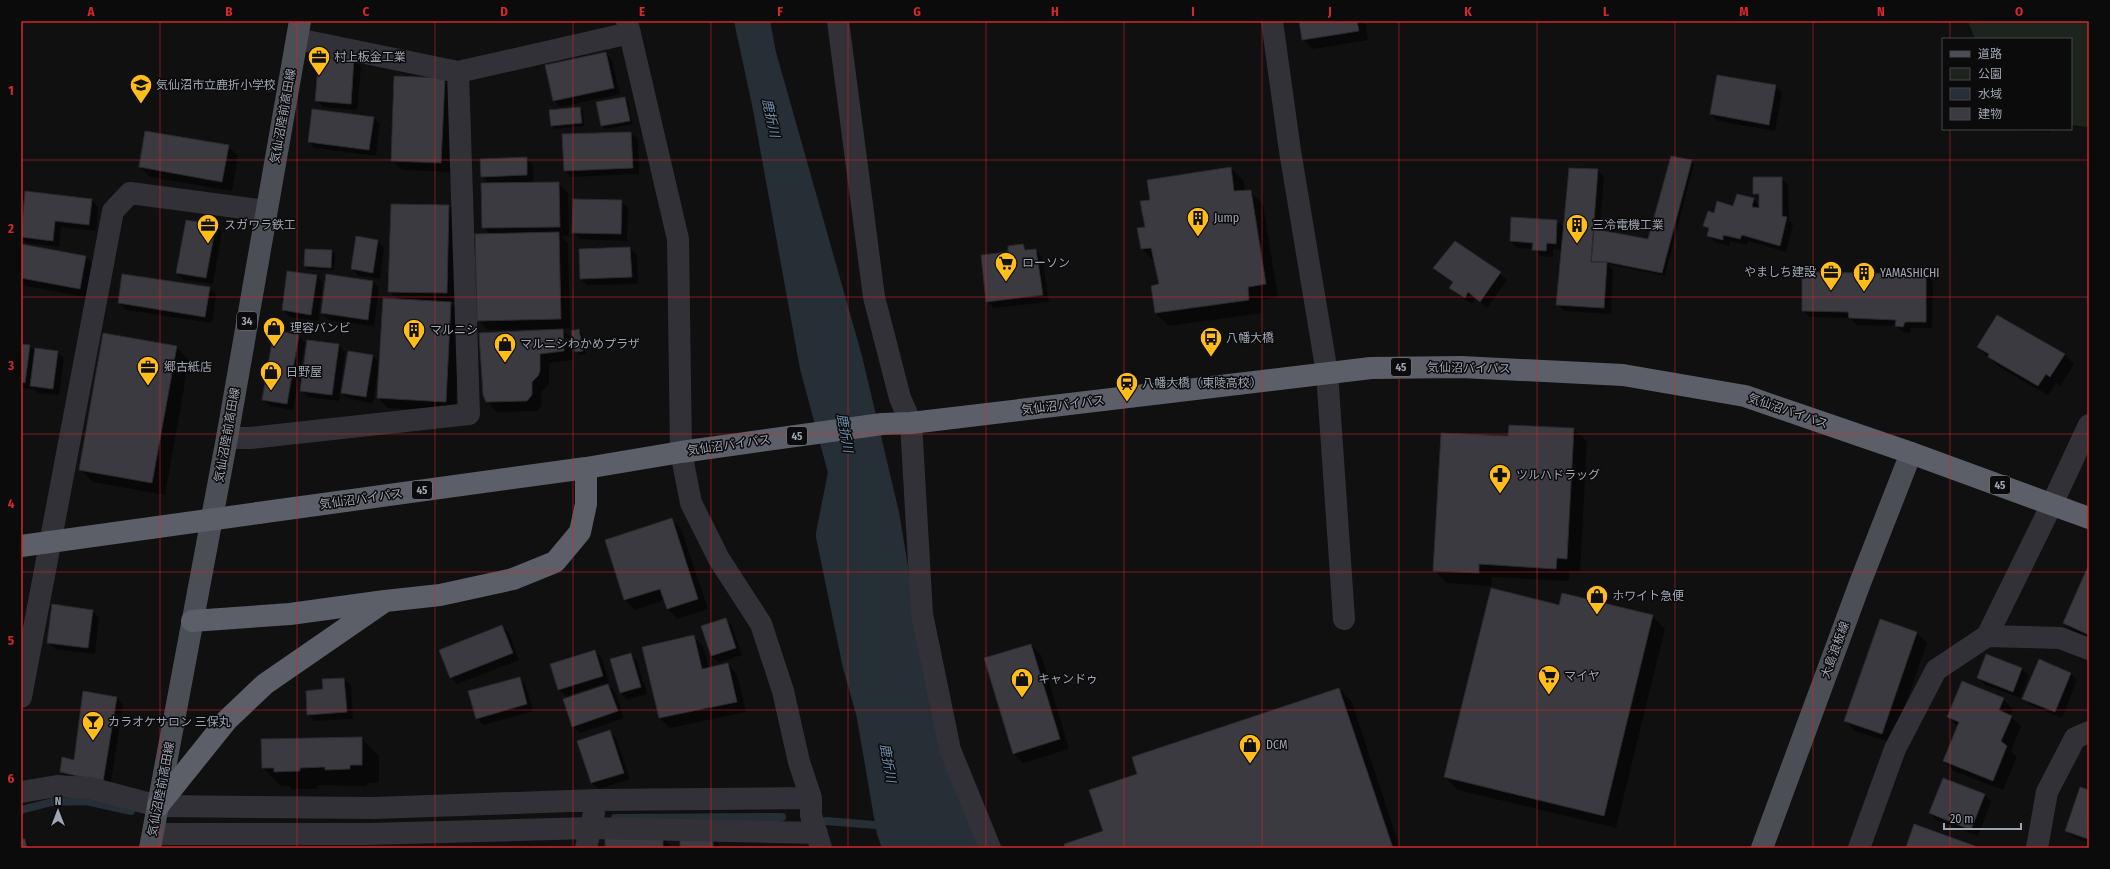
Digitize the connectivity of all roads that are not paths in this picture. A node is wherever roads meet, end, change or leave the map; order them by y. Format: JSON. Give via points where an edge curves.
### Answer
{"nodes":[{"id":1,"x":838,"y":21,"type":"edge"},
{"id":2,"x":1272,"y":21,"type":"edge"},
{"id":3,"x":628,"y":27,"type":"edge"},
{"id":4,"x":299,"y":30,"type":"edge"},
{"id":5,"x":458,"y":72,"type":"junction"},
{"id":6,"x":266,"y":211,"type":"junction"},
{"id":7,"x":1327,"y":373,"type":"junction"},
{"id":8,"x":911,"y":423,"type":"junction"},
{"id":9,"x":2089,"y":425,"type":"edge"},
{"id":10,"x":227,"y":438,"type":"junction"},
{"id":11,"x":681,"y":452,"type":"junction"},
{"id":12,"x":1911,"y":453,"type":"junction"},
{"id":13,"x":586,"y":468,"type":"junction"},
{"id":14,"x":2052,"y":504,"type":"junction"},
{"id":15,"x":2089,"y":518,"type":"edge"},
{"id":16,"x":21,"y":546,"type":"edge"},
{"id":17,"x":385,"y":601,"type":"junction"},
{"id":18,"x":1344,"y":619,"type":"dead end"},
{"id":19,"x":192,"y":621,"type":"junction"},
{"id":20,"x":1987,"y":636,"type":"junction"},
{"id":21,"x":2089,"y":649,"type":"edge"},
{"id":22,"x":21,"y":697,"type":"edge"},
{"id":23,"x":2089,"y":732,"type":"edge"},
{"id":24,"x":21,"y":792,"type":"edge"},
{"id":25,"x":811,"y":798,"type":"junction"},
{"id":26,"x":597,"y":800,"type":"junction"},
{"id":27,"x":158,"y":806,"type":"junction"},
{"id":28,"x":374,"y":808,"type":"junction"},
{"id":29,"x":588,"y":838,"type":"edge"},
{"id":30,"x":819,"y":840,"type":"edge"},
{"id":31,"x":151,"y":841,"type":"edge"},
{"id":32,"x":365,"y":841,"type":"edge"},
{"id":33,"x":990,"y":848,"type":"edge"},
{"id":34,"x":1762,"y":848,"type":"edge"},
{"id":35,"x":1859,"y":848,"type":"edge"},
{"id":36,"x":2037,"y":848,"type":"edge"}],
"edges":[{"from":1,"to":8,"type":"street","via":[[874,297],[900,398]]},
{"from":2,"to":7,"type":"street","via":[[1290,151]]},
{"from":3,"to":5,"type":"street"},
{"from":3,"to":11,"type":"street","via":[[678,239]]},
{"from":4,"to":5,"type":"street"},
{"from":4,"to":6,"type":"main road","name":"気仙沼陸前高田線","number":"34"},
{"from":5,"to":10,"type":"street","via":[[469,414],[250,438]]},
{"from":6,"to":10,"type":"main road","name":"気仙沼陸前高田線","number":"34"},
{"from":6,"to":22,"type":"street","via":[[130,193],[114,211]]},
{"from":7,"to":8,"type":"highway","name":"気仙沼バイパス","number":"45"},
{"from":7,"to":12,"type":"highway","name":"気仙沼バイパス","number":"45","via":[[1371,368],[1461,367],[1623,375],[1745,396]]},
{"from":7,"to":18,"type":"street"},
{"from":8,"to":11,"type":"highway","name":"気仙沼バイパス","number":"45","via":[[882,424]]},
{"from":8,"to":33,"type":"street","via":[[922,614],[950,750]]},
{"from":9,"to":14,"type":"street"},
{"from":10,"to":19,"type":"main road","name":"気仙沼陸前高田線","number":"34"},
{"from":11,"to":13,"type":"highway","name":"気仙沼バイパス","number":"45"},
{"from":11,"to":25,"type":"street","via":[[691,503],[719,559],[761,624],[783,690],[799,762]]},
{"from":12,"to":14,"type":"highway","name":"気仙沼バイパス","number":"45"},
{"from":12,"to":34,"type":"main road","name":"大島浪板線"},
{"from":13,"to":16,"type":"highway","name":"気仙沼バイパス","number":"45","bridge":true},
{"from":13,"to":17,"type":"highway","via":[[586,504],[580,532],[554,562],[513,579],[440,595]]},
{"from":14,"to":15,"type":"highway","name":"気仙沼バイパス","number":"45"},
{"from":14,"to":20,"type":"street"},
{"from":17,"to":19,"type":"highway","via":[[290,614]]},
{"from":17,"to":27,"type":"highway","via":[[265,684],[227,720]]},
{"from":19,"to":27,"type":"main road","name":"気仙沼陸前高田線","number":"34"},
{"from":20,"to":21,"type":"street","via":[[2060,638]]},
{"from":20,"to":35,"type":"street","via":[[1936,670],[1895,749]]},
{"from":23,"to":36,"type":"street","via":[[2075,738],[2047,792]]},
{"from":24,"to":27,"type":"street","via":[[57,786],[90,788]]},
{"from":25,"to":26,"type":"street"},
{"from":25,"to":30,"type":"street","via":[[811,815]]},
{"from":26,"to":28,"type":"street"},
{"from":26,"to":29,"type":"street"},
{"from":27,"to":28,"type":"street"},
{"from":27,"to":31,"type":"main road","name":"気仙沼陸前高田線","number":"34"},
{"from":28,"to":32,"type":"street"},
{"from":29,"to":30,"type":"street"},
{"from":29,"to":32,"type":"street"},
{"from":31,"to":32,"type":"street"}]}
